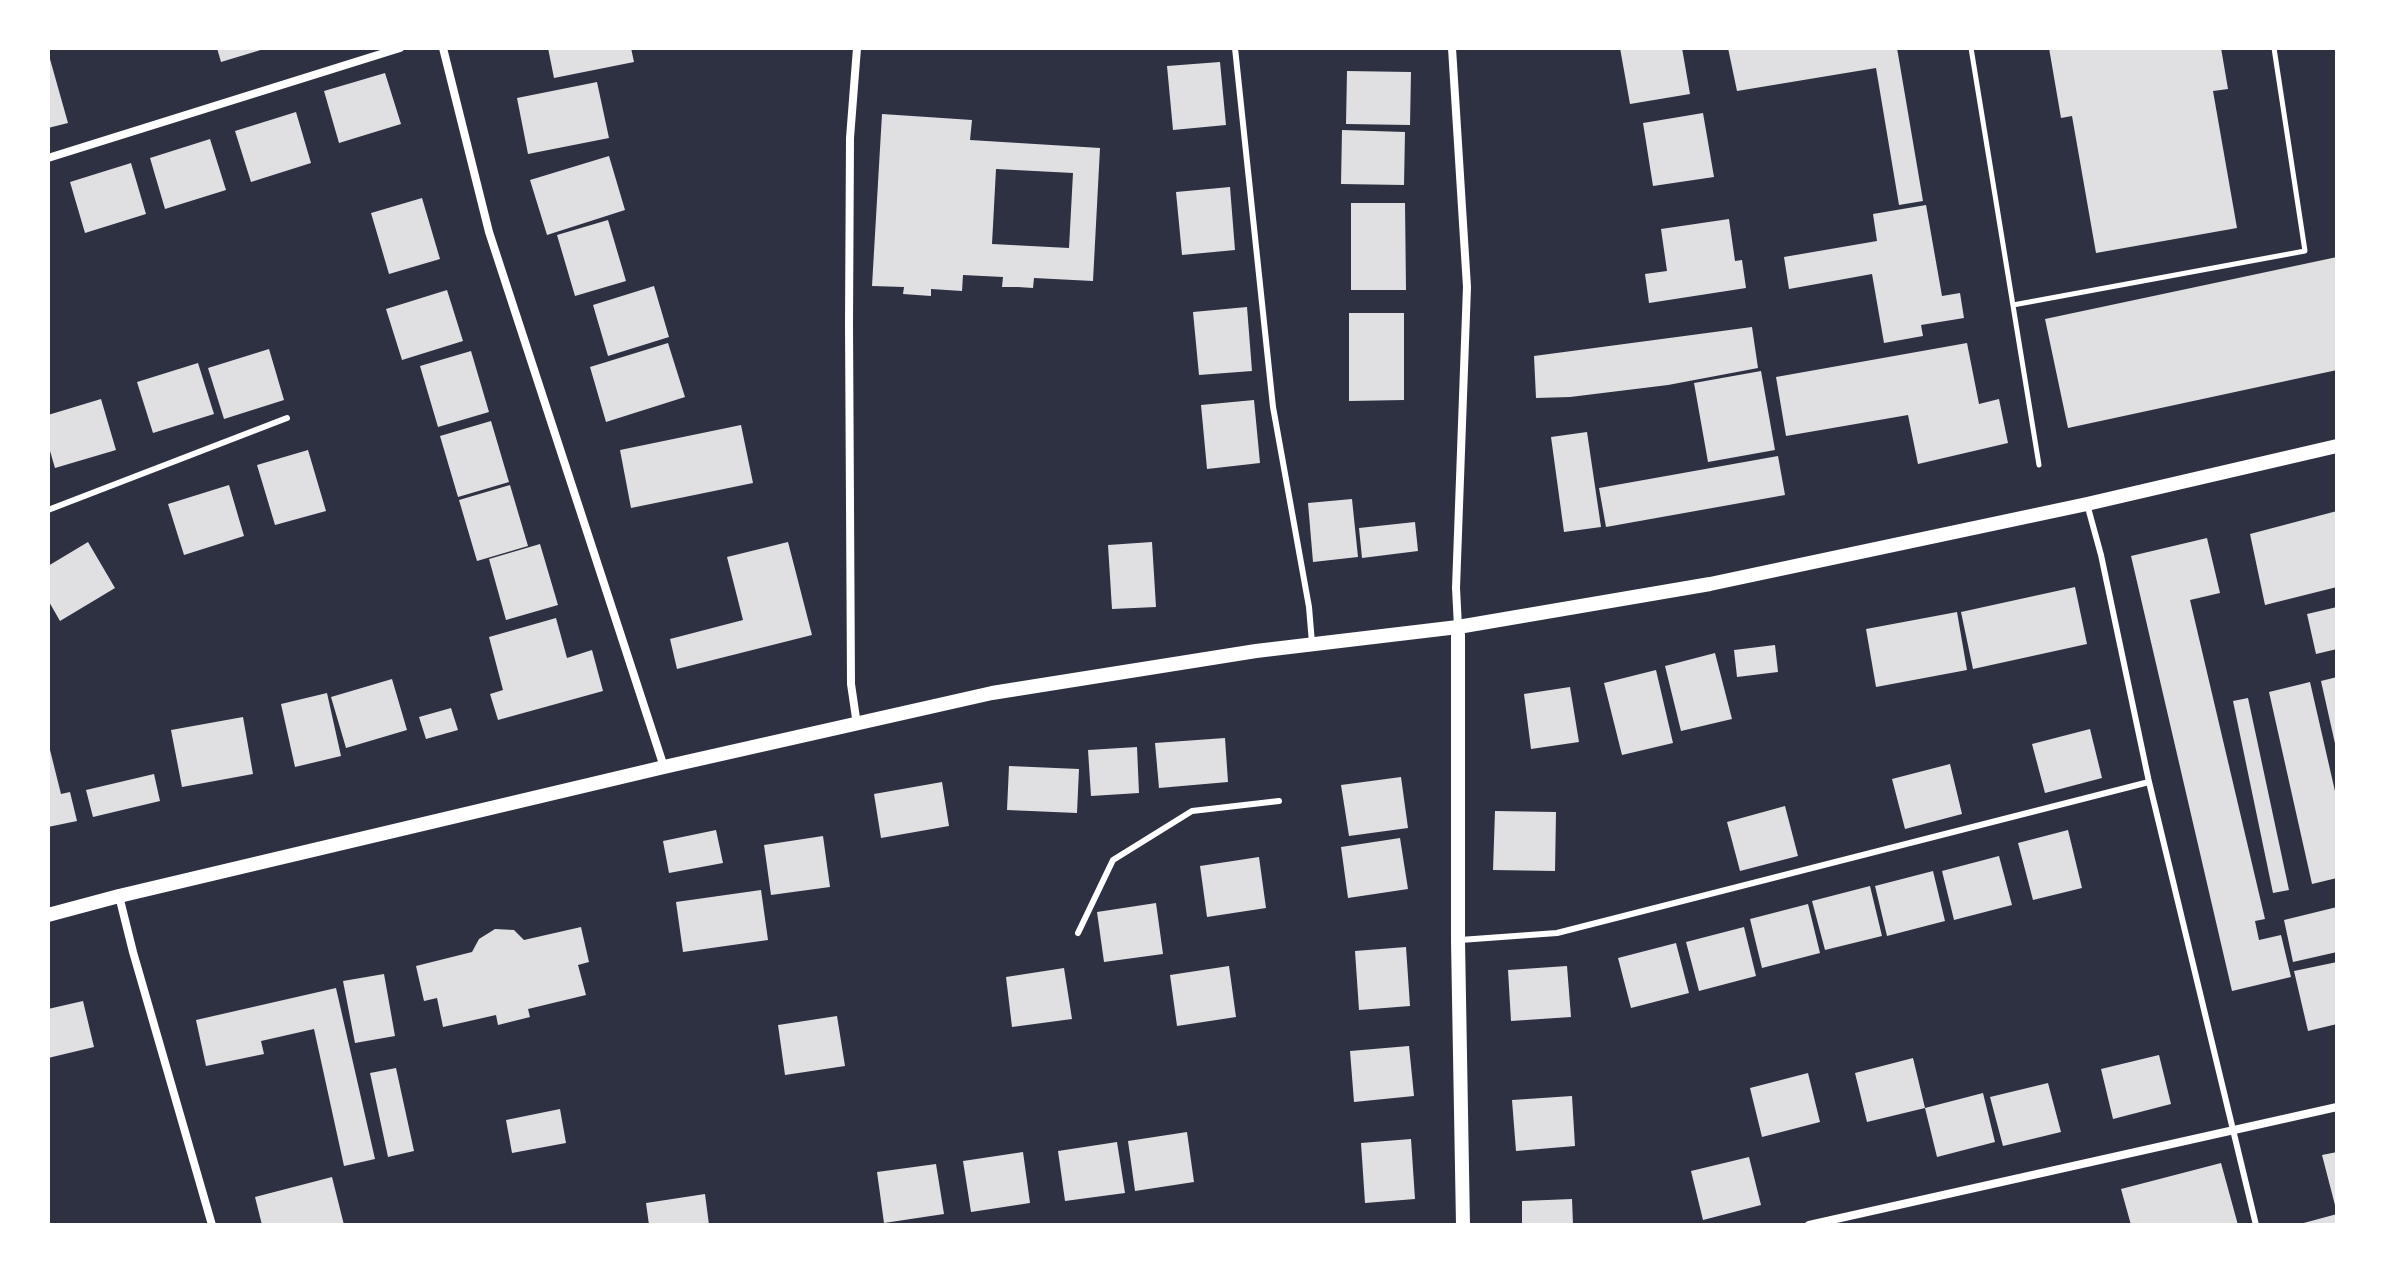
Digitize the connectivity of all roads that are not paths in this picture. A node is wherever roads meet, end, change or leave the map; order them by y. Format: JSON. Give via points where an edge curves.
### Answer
{"nodes":[{"id":1,"x":400,"y":48,"type":"edge"},
{"id":2,"x":443,"y":48,"type":"edge"},
{"id":3,"x":857,"y":48,"type":"edge"},
{"id":4,"x":1235,"y":48,"type":"edge"},
{"id":5,"x":1452,"y":48,"type":"edge"},
{"id":6,"x":48,"y":158,"type":"edge"},
{"id":7,"x":287,"y":418,"type":"dead end"},
{"id":8,"x":2337,"y":446,"type":"edge"},
{"id":9,"x":2087,"y":504,"type":"junction"},
{"id":10,"x":48,"y":510,"type":"edge"},
{"id":11,"x":1458,"y":627,"type":"junction"},
{"id":12,"x":1312,"y":643,"type":"junction"},
{"id":13,"x":857,"y":725,"type":"junction"},
{"id":14,"x":664,"y":767,"type":"junction"},
{"id":15,"x":2149,"y":782,"type":"junction"},
{"id":16,"x":1279,"y":801,"type":"dead end"},
{"id":17,"x":119,"y":896,"type":"junction"},
{"id":18,"x":48,"y":915,"type":"edge"},
{"id":19,"x":1078,"y":933,"type":"dead end"},
{"id":20,"x":1458,"y":941,"type":"junction"},
{"id":21,"x":2337,"y":1107,"type":"edge"},
{"id":22,"x":2232,"y":1131,"type":"junction"},
{"id":23,"x":212,"y":1225,"type":"edge"},
{"id":24,"x":1463,"y":1225,"type":"edge"},
{"id":25,"x":1809,"y":1225,"type":"edge"},
{"id":26,"x":2256,"y":1225,"type":"edge"}],
"edges":[{"from":1,"to":6,"type":"street"},
{"from":2,"to":14,"type":"street","via":[[489,232]]},
{"from":3,"to":13,"type":"street","via":[[850,138],[849,339],[851,684]]},
{"from":4,"to":12,"type":"lane","via":[[1273,407]]},
{"from":5,"to":11,"type":"street","via":[[1467,287]]},
{"from":7,"to":10,"type":"lane"},
{"from":8,"to":9,"type":"street"},
{"from":9,"to":11,"type":"street","via":[[1710,584]]},
{"from":9,"to":15,"type":"lane"},
{"from":11,"to":12,"type":"street"},
{"from":11,"to":20,"type":"street"},
{"from":12,"to":13,"type":"street","via":[[992,693]]},
{"from":13,"to":14,"type":"street"},
{"from":14,"to":17,"type":"street"},
{"from":15,"to":20,"type":"lane","via":[[1557,933]]},
{"from":15,"to":22,"type":"lane"},
{"from":16,"to":19,"type":"lane","via":[[1192,811],[1113,860]]},
{"from":17,"to":18,"type":"street"},
{"from":17,"to":23,"type":"street"},
{"from":20,"to":24,"type":"street"},
{"from":21,"to":22,"type":"street"},
{"from":22,"to":25,"type":"street"},
{"from":22,"to":26,"type":"lane"}]}
